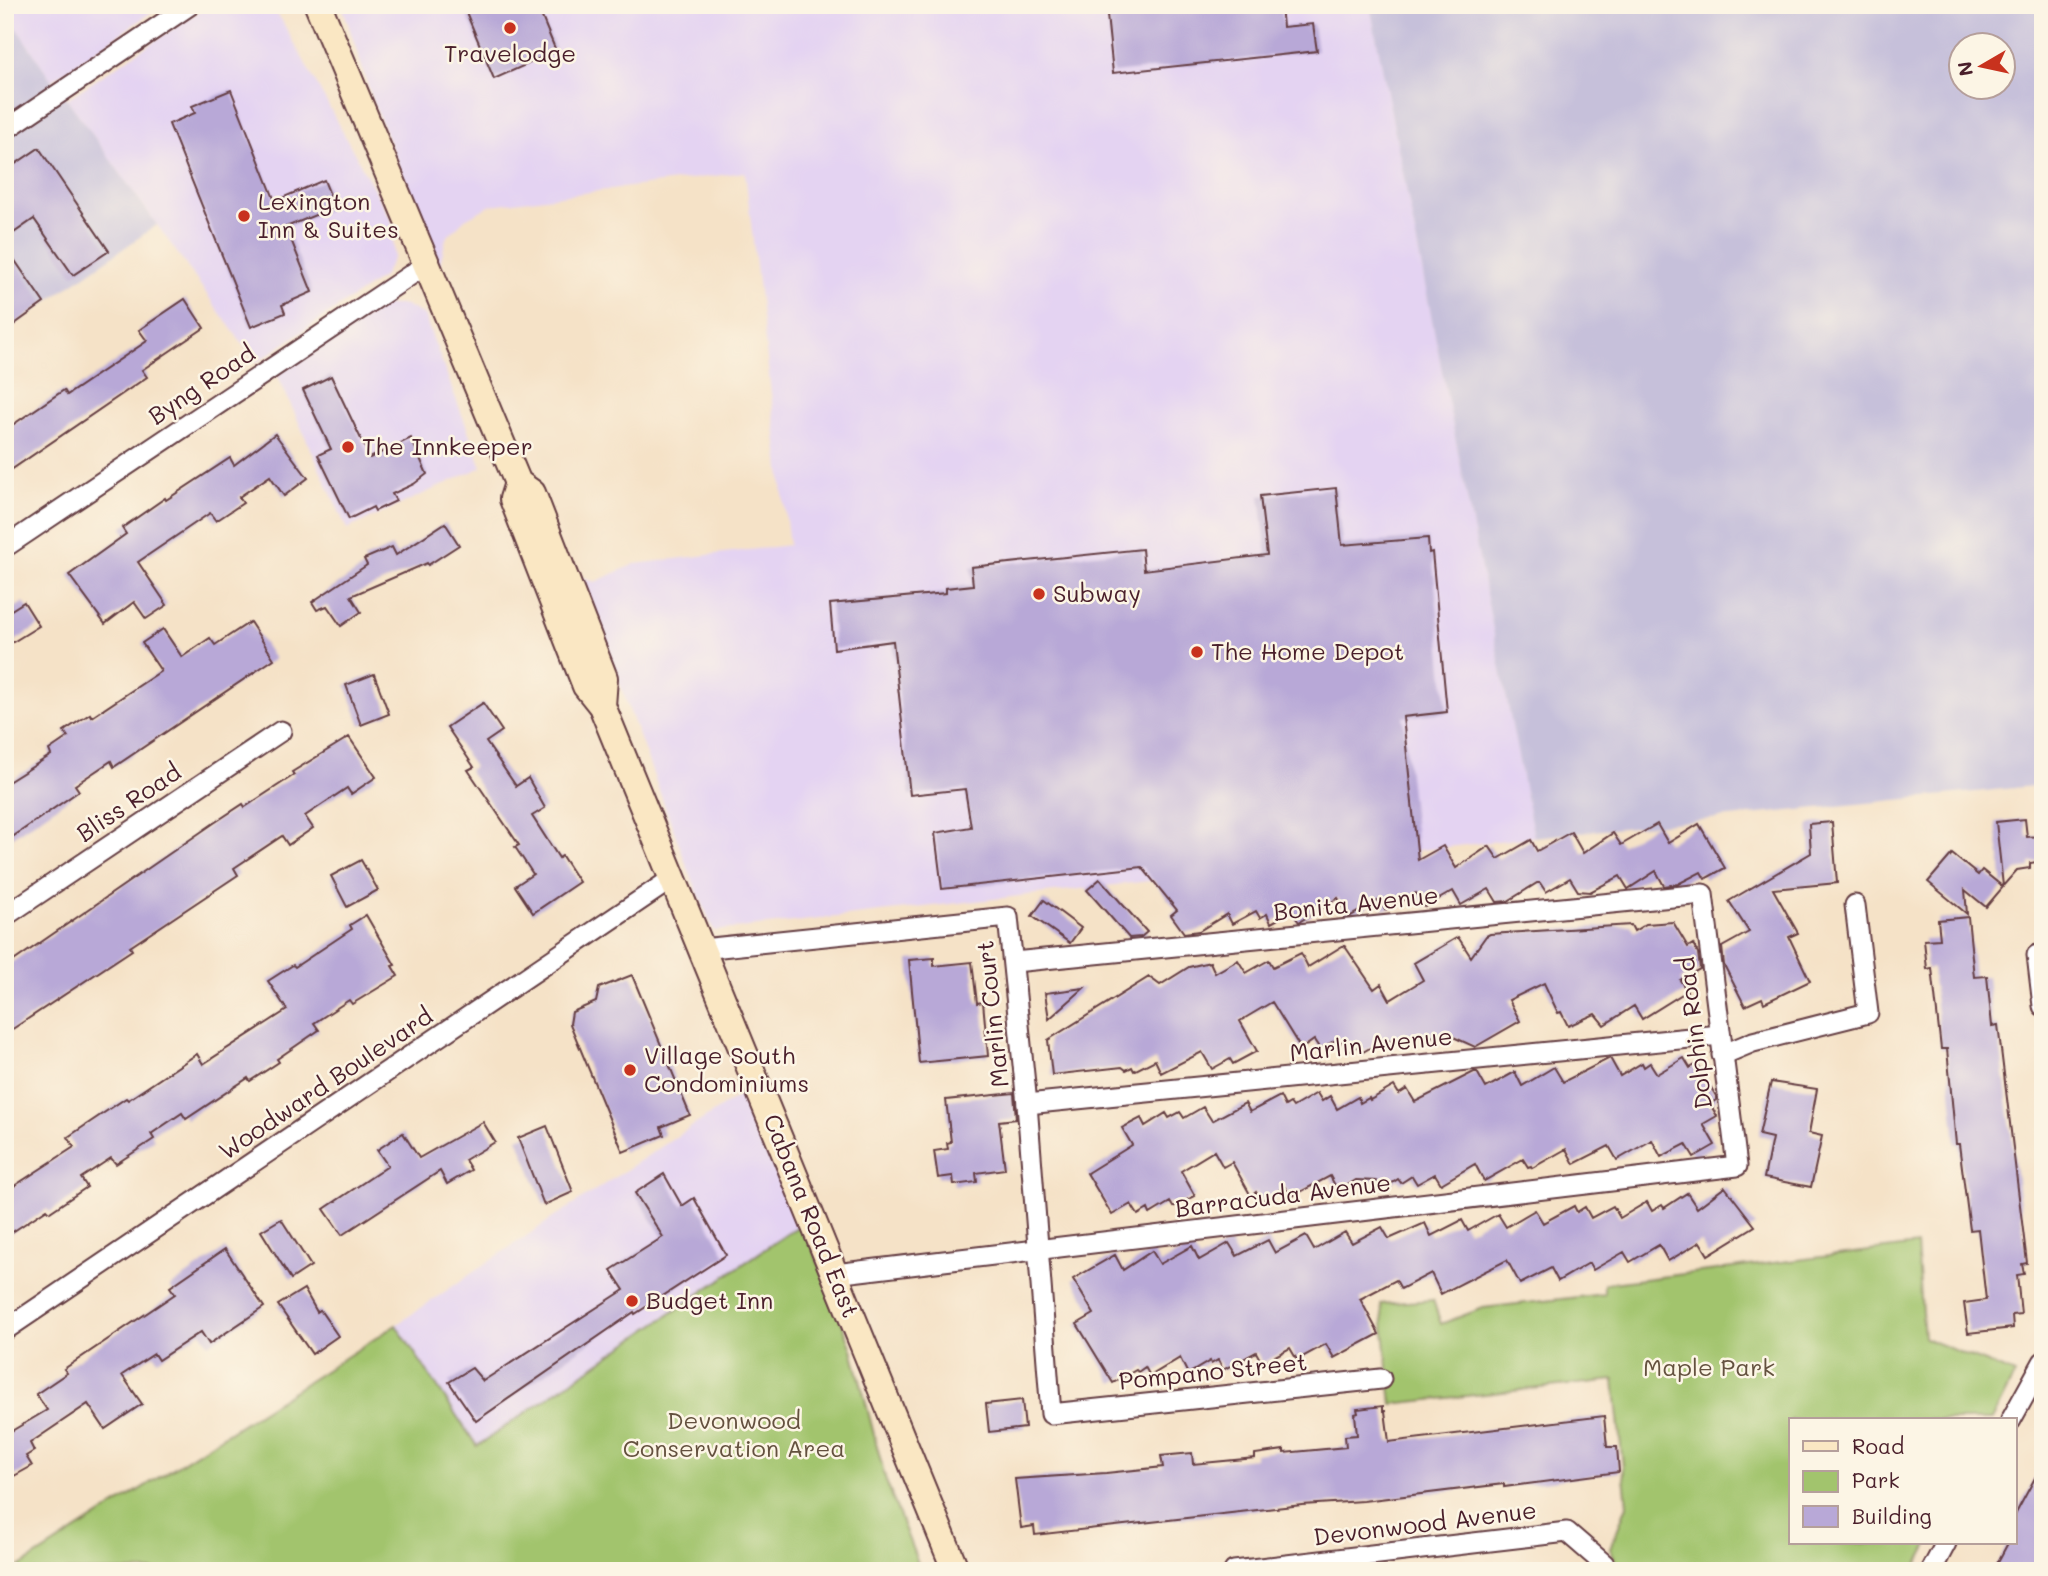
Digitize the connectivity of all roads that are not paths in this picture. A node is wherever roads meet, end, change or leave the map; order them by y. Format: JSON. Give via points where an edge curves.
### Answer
{"nodes":[{"id":1,"x":190,"y":5,"type":"edge"},
{"id":2,"x":318,"y":5,"type":"edge"},
{"id":3,"x":5,"y":130,"type":"edge"},
{"id":4,"x":427,"y":264,"type":"junction"},
{"id":5,"x":5,"y":547,"type":"edge"},
{"id":6,"x":281,"y":731,"type":"dead end"},
{"id":7,"x":673,"y":878,"type":"junction"},
{"id":8,"x":1703,"y":894,"type":"joint"},
{"id":9,"x":1856,"y":905,"type":"dead end"},
{"id":10,"x":5,"y":916,"type":"edge"},
{"id":11,"x":702,"y":949,"type":"junction"},
{"id":12,"x":2043,"y":954,"type":"edge"},
{"id":13,"x":1014,"y":962,"type":"junction"},
{"id":14,"x":2043,"y":1006,"type":"edge"},
{"id":15,"x":1721,"y":1045,"type":"junction"},
{"id":16,"x":1027,"y":1104,"type":"junction"},
{"id":17,"x":1737,"y":1166,"type":"joint"},
{"id":18,"x":1039,"y":1250,"type":"junction"},
{"id":19,"x":835,"y":1275,"type":"junction"},
{"id":20,"x":5,"y":1330,"type":"edge"},
{"id":21,"x":2043,"y":1362,"type":"edge"},
{"id":22,"x":1381,"y":1379,"type":"dead end"},
{"id":23,"x":1051,"y":1414,"type":"joint"},
{"id":24,"x":2012,"y":1418,"type":"edge"},
{"id":25,"x":1945,"y":1544,"type":"edge"},
{"id":26,"x":956,"y":1571,"type":"edge"},
{"id":27,"x":1234,"y":1571,"type":"edge"},
{"id":28,"x":1604,"y":1571,"type":"edge"},
{"id":29,"x":1931,"y":1571,"type":"edge"}],
"edges":[{"from":1,"to":3,"type":"street"},
{"from":2,"to":4,"type":"main road","name":"Cabana Road East"},
{"from":4,"to":5,"type":"street","name":"Byng Road"},
{"from":4,"to":7,"type":"main road","name":"Cabana Road East","via":[[518,484],[532,493],[604,678],[602,706]]},
{"from":6,"to":10,"type":"street","name":"Bliss Road"},
{"from":7,"to":11,"type":"main road","name":"Cabana Road East"},
{"from":7,"to":20,"type":"street","name":"Woodward Boulevard"},
{"from":8,"to":13,"type":"street","name":"Bonita Avenue"},
{"from":8,"to":15,"type":"street","name":"Dolphin Road"},
{"from":9,"to":15,"type":"street","name":"Marlin Avenue","via":[[1868,1013],[1753,1042]]},
{"from":11,"to":13,"type":"street","name":"Marlin Court","via":[[1008,917]]},
{"from":11,"to":19,"type":"main road","name":"Cabana Road East"},
{"from":12,"to":14,"type":"street","via":[[2037,955]]},
{"from":13,"to":16,"type":"street","name":"Marlin Court"},
{"from":15,"to":16,"type":"street","name":"Marlin Avenue"},
{"from":15,"to":17,"type":"street","name":"Dolphin Road"},
{"from":16,"to":18,"type":"street","name":"Marlin Court"},
{"from":17,"to":18,"type":"street","name":"Barracuda Avenue"},
{"from":18,"to":19,"type":"street","name":"Barracuda Avenue"},
{"from":18,"to":23,"type":"street","name":"Marlin Court"},
{"from":19,"to":26,"type":"main road","name":"Cabana Road East"},
{"from":21,"to":24,"type":"street"},
{"from":22,"to":23,"type":"street","name":"Pompano Street"},
{"from":25,"to":29,"type":"street"},
{"from":27,"to":28,"type":"street","name":"Devonwood Avenue","via":[[1567,1532],[1604,1564]]}]}
